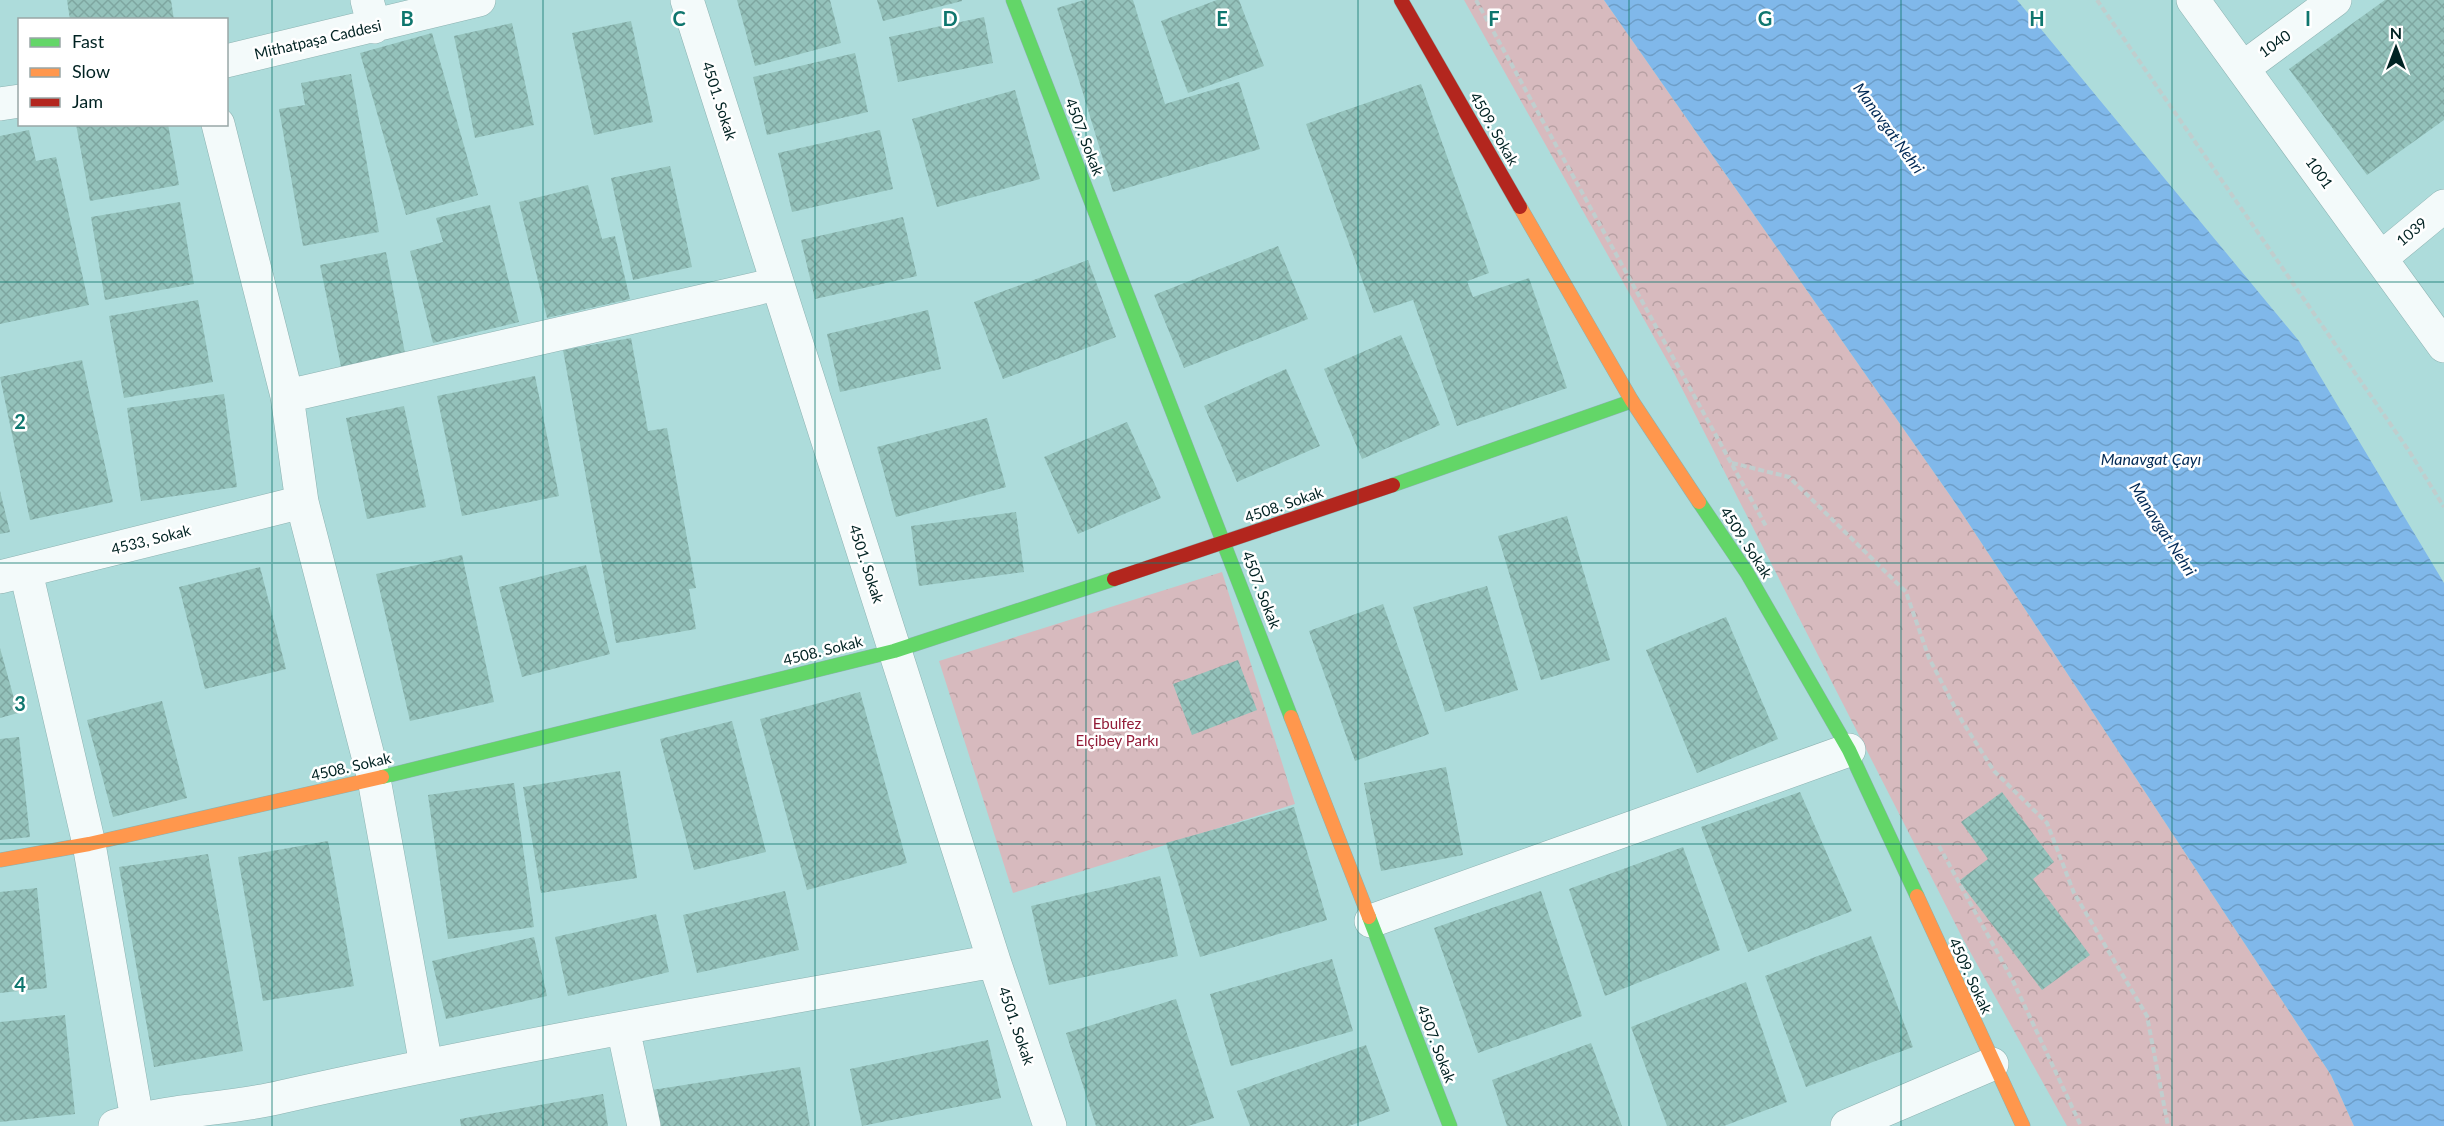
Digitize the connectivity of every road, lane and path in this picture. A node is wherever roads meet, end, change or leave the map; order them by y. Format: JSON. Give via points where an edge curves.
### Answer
{"nodes":[{"id":1,"x":479,"y":0,"type":"edge"},
{"id":2,"x":687,"y":0,"type":"edge"},
{"id":3,"x":1013,"y":0,"type":"edge"},
{"id":4,"x":1401,"y":0,"type":"edge"},
{"id":5,"x":2097,"y":0,"type":"edge"},
{"id":6,"x":2193,"y":0,"type":"edge"},
{"id":7,"x":2335,"y":0,"type":"edge"},
{"id":8,"x":371,"y":14,"type":"edge"},
{"id":9,"x":228,"y":60,"type":"edge"},
{"id":10,"x":2243,"y":68,"type":"junction"},
{"id":11,"x":18,"y":100,"type":"edge"},
{"id":12,"x":0,"y":104,"type":"edge"},
{"id":13,"x":219,"y":126,"type":"edge"},
{"id":14,"x":2444,"y":206,"type":"edge"},
{"id":15,"x":2381,"y":258,"type":"junction"},
{"id":16,"x":777,"y":284,"type":"junction"},
{"id":17,"x":2444,"y":346,"type":"edge"},
{"id":18,"x":287,"y":396,"type":"junction"},
{"id":19,"x":1632,"y":400,"type":"junction"},
{"id":20,"x":1731,"y":462,"type":"dead end"},
{"id":21,"x":302,"y":502,"type":"junction"},
{"id":22,"x":2444,"y":507,"type":"edge"},
{"id":23,"x":1225,"y":543,"type":"junction"},
{"id":24,"x":13,"y":574,"type":"edge"},
{"id":25,"x":894,"y":651,"type":"junction"},
{"id":26,"x":1848,"y":750,"type":"junction"},
{"id":27,"x":374,"y":779,"type":"junction"},
{"id":28,"x":88,"y":844,"type":"junction"},
{"id":29,"x":0,"y":860,"type":"edge"},
{"id":30,"x":1371,"y":921,"type":"junction"},
{"id":31,"x":994,"y":961,"type":"junction"},
{"id":32,"x":623,"y":1028,"type":"junction"},
{"id":33,"x":1992,"y":1064,"type":"junction"},
{"id":34,"x":426,"y":1065,"type":"junction"},
{"id":35,"x":268,"y":1113,"type":"edge"},
{"id":36,"x":126,"y":1123,"type":"edge"},
{"id":37,"x":644,"y":1126,"type":"edge"},
{"id":38,"x":1050,"y":1126,"type":"edge"},
{"id":39,"x":1450,"y":1126,"type":"edge"},
{"id":40,"x":1847,"y":1126,"type":"edge"},
{"id":41,"x":2024,"y":1126,"type":"edge"},
{"id":42,"x":2168,"y":1126,"type":"edge"}],
"edges":[{"from":1,"to":8,"type":"street","name":"Mithatpaşa Caddesi"},
{"from":2,"to":16,"type":"street","name":"4501. Sokak"},
{"from":3,"to":23,"type":"street","name":"4507. Sokak"},
{"from":4,"to":19,"type":"street","name":"4509. Sokak"},
{"from":5,"to":22,"type":"path"},
{"from":6,"to":10,"type":"street","name":"1001"},
{"from":7,"to":10,"type":"street","name":"1040"},
{"from":8,"to":9,"type":"street","name":"Mithatpaşa Caddesi"},
{"from":10,"to":15,"type":"street","name":"1001"},
{"from":11,"to":12,"type":"street"},
{"from":13,"to":18,"type":"street"},
{"from":14,"to":15,"type":"street","name":"1039"},
{"from":15,"to":17,"type":"street","name":"1001"},
{"from":16,"to":18,"type":"street"},
{"from":16,"to":25,"type":"street","name":"4501. Sokak"},
{"from":18,"to":21,"type":"street"},
{"from":19,"to":23,"type":"street","name":"4508. Sokak"},
{"from":19,"to":26,"type":"street","name":"4509. Sokak","via":[[1747,573]]},
{"from":20,"to":42,"type":"path","via":[[1789,477],[1906,592],[1929,658],[1962,721],[1994,771],[2047,823],[2074,893],[2147,1016]]},
{"from":21,"to":24,"type":"street","name":"4533, Sokak"},
{"from":21,"to":27,"type":"street"},
{"from":23,"to":25,"type":"street","name":"4508. Sokak"},
{"from":23,"to":30,"type":"street","name":"4507. Sokak"},
{"from":24,"to":28,"type":"street"},
{"from":25,"to":27,"type":"street","name":"4508. Sokak"},
{"from":25,"to":31,"type":"street","name":"4501. Sokak"},
{"from":26,"to":30,"type":"street"},
{"from":26,"to":33,"type":"street","name":"4509. Sokak"},
{"from":27,"to":28,"type":"street","name":"4508. Sokak"},
{"from":27,"to":34,"type":"street"},
{"from":28,"to":29,"type":"street","name":"4508. Sokak"},
{"from":28,"to":36,"type":"street"},
{"from":30,"to":39,"type":"street","name":"4507. Sokak"},
{"from":31,"to":32,"type":"street"},
{"from":31,"to":38,"type":"street","name":"4501. Sokak"},
{"from":32,"to":34,"type":"street"},
{"from":32,"to":37,"type":"street"},
{"from":33,"to":40,"type":"street"},
{"from":33,"to":41,"type":"street","name":"4509. Sokak"},
{"from":34,"to":35,"type":"street"},
{"from":35,"to":36,"type":"street"}]}
